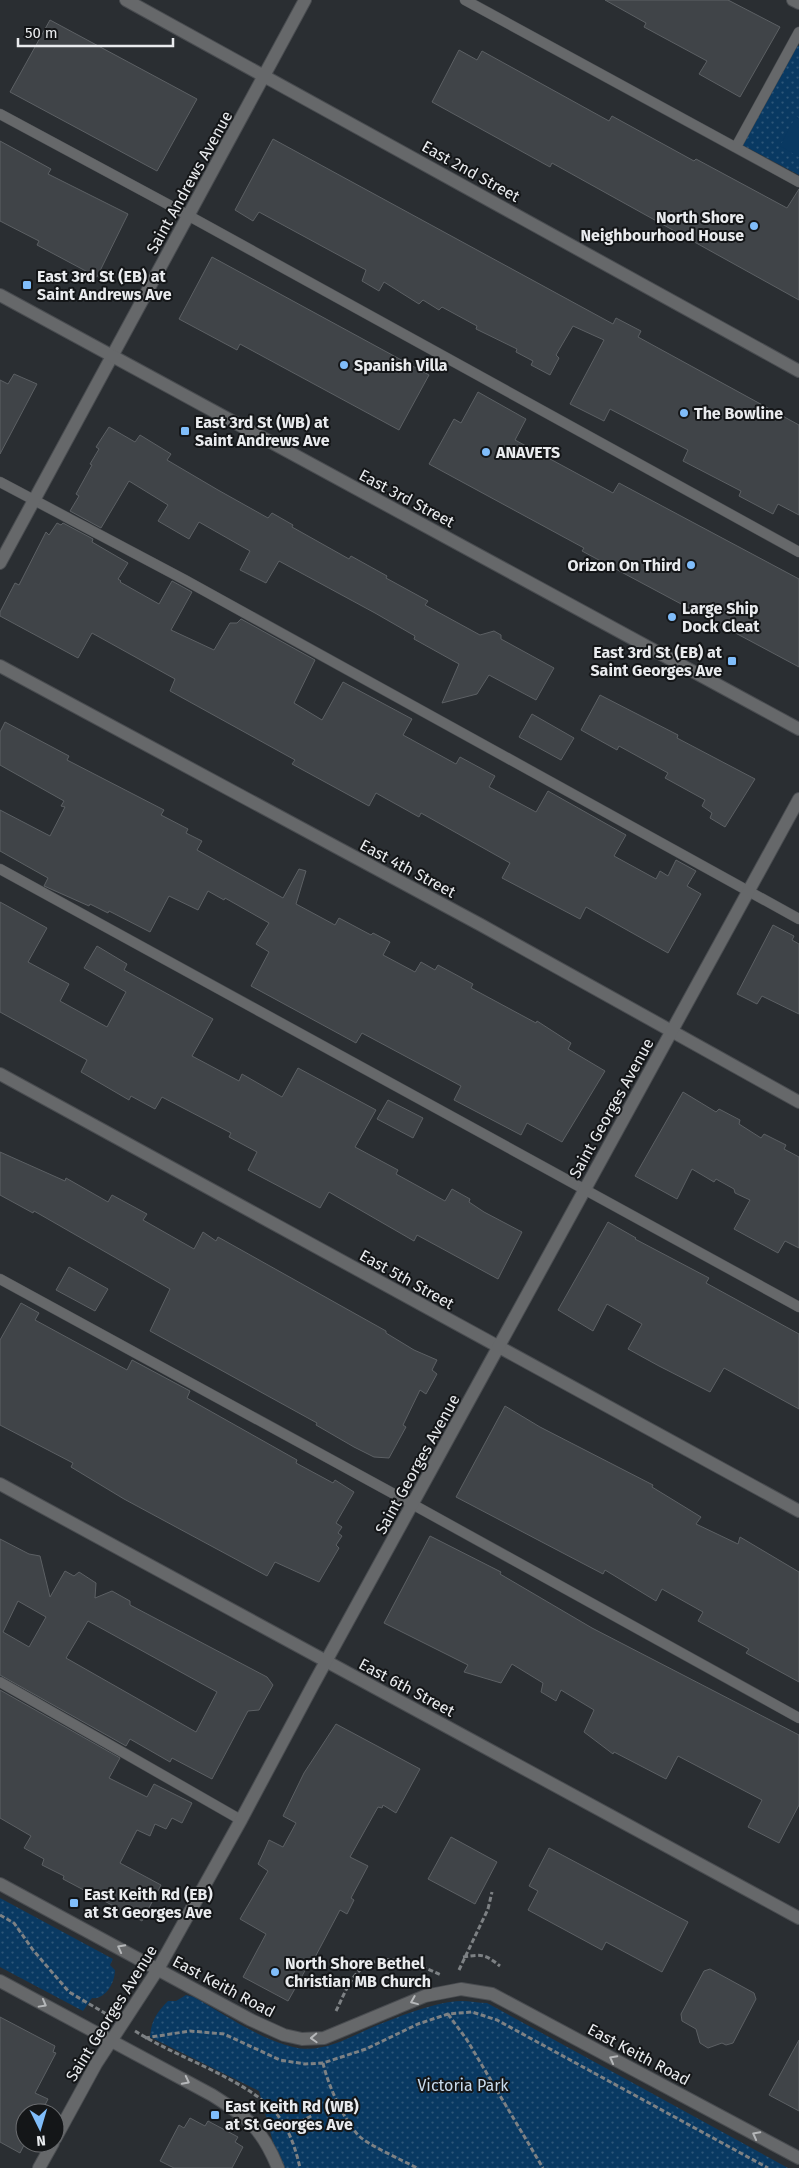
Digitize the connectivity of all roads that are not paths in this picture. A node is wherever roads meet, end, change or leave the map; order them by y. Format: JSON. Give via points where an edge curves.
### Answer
{"nodes":[{"id":1,"x":126,"y":0,"type":"edge"},
{"id":2,"x":305,"y":0,"type":"edge"},
{"id":3,"x":465,"y":0,"type":"edge"},
{"id":4,"x":793,"y":0,"type":"edge"},
{"id":5,"x":799,"y":3,"type":"edge"},
{"id":6,"x":799,"y":32,"type":"edge"},
{"id":7,"x":264,"y":76,"type":"junction"},
{"id":8,"x":0,"y":114,"type":"edge"},
{"id":9,"x":736,"y":147,"type":"junction"},
{"id":10,"x":799,"y":182,"type":"edge"},
{"id":11,"x":188,"y":215,"type":"junction"},
{"id":12,"x":0,"y":295,"type":"edge"},
{"id":13,"x":113,"y":357,"type":"junction"},
{"id":14,"x":799,"y":371,"type":"edge"},
{"id":15,"x":0,"y":482,"type":"edge"},
{"id":16,"x":33,"y":501,"type":"junction"},
{"id":17,"x":799,"y":552,"type":"edge"},
{"id":18,"x":0,"y":563,"type":"edge"},
{"id":19,"x":0,"y":666,"type":"edge"},
{"id":20,"x":799,"y":729,"type":"edge"},
{"id":21,"x":799,"y":799,"type":"edge"},
{"id":22,"x":0,"y":869,"type":"edge"},
{"id":23,"x":748,"y":891,"type":"junction"},
{"id":24,"x":799,"y":919,"type":"edge"},
{"id":25,"x":671,"y":1032,"type":"junction"},
{"id":26,"x":0,"y":1074,"type":"edge"},
{"id":27,"x":799,"y":1102,"type":"edge"},
{"id":28,"x":585,"y":1190,"type":"junction"},
{"id":29,"x":0,"y":1279,"type":"edge"},
{"id":30,"x":799,"y":1307,"type":"edge"},
{"id":31,"x":499,"y":1348,"type":"junction"},
{"id":32,"x":0,"y":1484,"type":"edge"},
{"id":33,"x":413,"y":1504,"type":"junction"},
{"id":34,"x":799,"y":1512,"type":"edge"},
{"id":35,"x":326,"y":1662,"type":"junction"},
{"id":36,"x":0,"y":1682,"type":"edge"},
{"id":37,"x":799,"y":1718,"type":"edge"},
{"id":38,"x":241,"y":1820,"type":"junction"},
{"id":39,"x":0,"y":1884,"type":"edge"},
{"id":40,"x":799,"y":1918,"type":"edge"},
{"id":41,"x":158,"y":1969,"type":"junction"},
{"id":42,"x":0,"y":1981,"type":"edge"},
{"id":43,"x":111,"y":2042,"type":"junction"},
{"id":44,"x":65,"y":2122,"type":"edge"},
{"id":45,"x":47,"y":2153,"type":"edge"},
{"id":46,"x":799,"y":2158,"type":"edge"},
{"id":47,"x":39,"y":2168,"type":"edge"},
{"id":48,"x":278,"y":2168,"type":"edge"}],
"edges":[{"from":1,"to":7,"type":"street","name":"East 2nd Street"},
{"from":2,"to":7,"type":"street","name":"Saint Andrews Avenue"},
{"from":3,"to":9,"type":"lane"},
{"from":4,"to":5,"type":"street"},
{"from":6,"to":9,"type":"lane"},
{"from":7,"to":11,"type":"street","name":"Saint Andrews Avenue"},
{"from":7,"to":14,"type":"street","name":"East 2nd Street"},
{"from":8,"to":11,"type":"lane"},
{"from":9,"to":10,"type":"lane"},
{"from":11,"to":13,"type":"street","name":"Saint Andrews Avenue"},
{"from":11,"to":17,"type":"lane"},
{"from":12,"to":13,"type":"street","name":"East 3rd Street"},
{"from":13,"to":16,"type":"street","name":"Saint Andrews Avenue"},
{"from":13,"to":20,"type":"street","name":"East 3rd Street"},
{"from":15,"to":16,"type":"lane"},
{"from":16,"to":18,"type":"street","name":"Saint Andrews Avenue"},
{"from":16,"to":23,"type":"lane","via":[[185,580]]},
{"from":19,"to":25,"type":"street","name":"East 4th Street","via":[[472,920]]},
{"from":21,"to":23,"type":"street","name":"Saint Georges Avenue"},
{"from":22,"to":28,"type":"lane"},
{"from":23,"to":24,"type":"lane"},
{"from":23,"to":25,"type":"street","name":"Saint Georges Avenue"},
{"from":25,"to":27,"type":"street","name":"East 4th Street"},
{"from":25,"to":28,"type":"street","name":"Saint Georges Avenue"},
{"from":26,"to":31,"type":"street","name":"East 5th Street"},
{"from":28,"to":30,"type":"lane"},
{"from":28,"to":31,"type":"street","name":"Saint Georges Avenue"},
{"from":29,"to":33,"type":"lane"},
{"from":31,"to":33,"type":"street","name":"Saint Georges Avenue"},
{"from":31,"to":34,"type":"street","name":"East 5th Street"},
{"from":32,"to":35,"type":"street","name":"East 6th Street"},
{"from":33,"to":35,"type":"street","name":"Saint Georges Avenue"},
{"from":33,"to":37,"type":"lane"},
{"from":35,"to":38,"type":"street","name":"Saint Georges Avenue"},
{"from":35,"to":40,"type":"street","name":"East 6th Street"},
{"from":36,"to":38,"type":"lane"},
{"from":38,"to":41,"type":"street","name":"Saint Georges Avenue"},
{"from":41,"to":39,"type":"street","name":"East Keith Road","one_way":true},
{"from":41,"to":43,"type":"street","name":"Saint Georges Avenue"},
{"from":46,"to":41,"type":"street","name":"East Keith Road","one_way":true,"via":[[492,1994],[461,1990],[425,1996],[324,2038],[302,2039],[284,2036],[251,2020]]},
{"from":42,"to":43,"type":"street","one_way":true},
{"from":43,"to":44,"type":"street","name":"Saint Georges Avenue"},
{"from":43,"to":48,"type":"street","one_way":true,"via":[[244,2115],[268,2144]]},
{"from":45,"to":47,"type":"street"}]}
